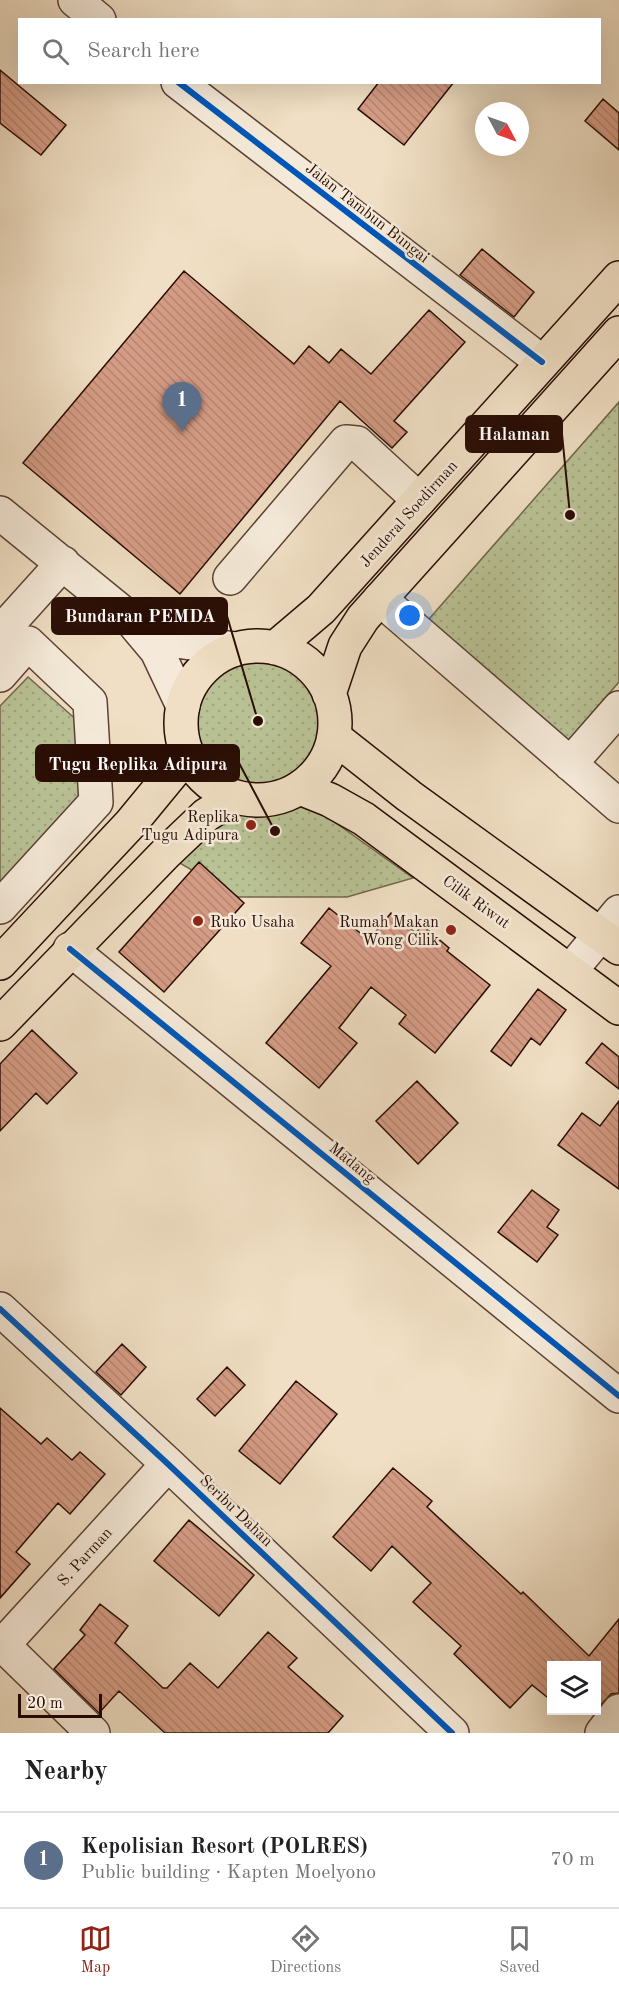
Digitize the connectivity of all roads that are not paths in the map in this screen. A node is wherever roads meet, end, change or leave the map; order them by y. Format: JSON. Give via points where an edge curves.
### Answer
{"nodes":[{"id":1,"x":75,"y":0,"type":"edge"},
{"id":2,"x":97,"y":18,"type":"edge"},
{"id":3,"x":181,"y":84,"type":"edge"},
{"id":4,"x":619,"y":278,"type":"edge"},
{"id":5,"x":619,"y":333,"type":"edge"},
{"id":6,"x":542,"y":362,"type":"junction"},
{"id":7,"x":419,"y":500,"type":"junction"},
{"id":8,"x":0,"y":513,"type":"edge"},
{"id":9,"x":63,"y":564,"type":"junction"},
{"id":10,"x":230,"y":578,"type":"dead end"},
{"id":11,"x":371,"y":609,"type":"junction"},
{"id":12,"x":129,"y":618,"type":"junction"},
{"id":13,"x":9,"y":640,"type":"edge"},
{"id":14,"x":275,"y":648,"type":"junction"},
{"id":15,"x":236,"y":649,"type":"junction"},
{"id":16,"x":0,"y":675,"type":"edge"},
{"id":17,"x":329,"y":694,"type":"junction"},
{"id":18,"x":183,"y":706,"type":"junction"},
{"id":19,"x":619,"y":708,"type":"edge"},
{"id":20,"x":334,"y":737,"type":"junction"},
{"id":21,"x":187,"y":755,"type":"junction"},
{"id":22,"x":570,"y":764,"type":"junction"},
{"id":23,"x":300,"y":788,"type":"junction"},
{"id":24,"x":235,"y":797,"type":"junction"},
{"id":25,"x":619,"y":806,"type":"edge"},
{"id":26,"x":0,"y":907,"type":"edge"},
{"id":27,"x":612,"y":931,"type":"edge"},
{"id":28,"x":70,"y":949,"type":"junction"},
{"id":29,"x":0,"y":963,"type":"edge"},
{"id":30,"x":571,"y":970,"type":"junction"},
{"id":31,"x":619,"y":1008,"type":"edge"},
{"id":32,"x":0,"y":1024,"type":"edge"},
{"id":33,"x":3,"y":1318,"type":"edge"},
{"id":34,"x":619,"y":1396,"type":"edge"},
{"id":35,"x":168,"y":1464,"type":"junction"},
{"id":36,"x":1,"y":1647,"type":"edge"},
{"id":37,"x":619,"y":1711,"type":"edge"},
{"id":38,"x":93,"y":1733,"type":"edge"},
{"id":39,"x":452,"y":1733,"type":"edge"},
{"id":40,"x":602,"y":1733,"type":"edge"}],
"edges":[{"from":1,"to":2,"type":"street"},
{"from":3,"to":6,"type":"street","name":"Jalan Tambun Bungai"},
{"from":4,"to":6,"type":"main road","name":"Jenderal Soedirman"},
{"from":5,"to":11,"type":"main road"},
{"from":6,"to":7,"type":"main road","name":"Jenderal Soedirman"},
{"from":7,"to":10,"type":"street","via":[[357,443],[346,442]]},
{"from":7,"to":14,"type":"main road","name":"Jenderal Soedirman","via":[[341,588],[305,625]]},
{"from":8,"to":9,"type":"street"},
{"from":9,"to":12,"type":"street"},
{"from":9,"to":13,"type":"street"},
{"from":11,"to":17,"type":"main road","via":[[345,646]]},
{"from":11,"to":22,"type":"street"},
{"from":12,"to":15,"type":"street","via":[[168,640]]},
{"from":12,"to":18,"type":"street","via":[[157,651]]},
{"from":13,"to":16,"type":"street"},
{"from":13,"to":26,"type":"street","via":[[90,702],[96,802]]},
{"from":14,"to":15,"type":"main road"},
{"from":14,"to":17,"type":"main road","via":[[308,664]]},
{"from":15,"to":18,"type":"main road","via":[[208,665],[192,684]]},
{"from":17,"to":20,"type":"main road"},
{"from":18,"to":21,"type":"main road","via":[[181,723]]},
{"from":19,"to":22,"type":"street"},
{"from":20,"to":23,"type":"main road","via":[[322,765]]},
{"from":20,"to":27,"type":"main road","via":[[409,796]]},
{"from":21,"to":24,"type":"main road","via":[[207,781]]},
{"from":21,"to":29,"type":"main road","via":[[131,823]]},
{"from":22,"to":25,"type":"street"},
{"from":23,"to":24,"type":"main road","via":[[268,800]]},
{"from":23,"to":30,"type":"main road","name":"Cilik Riwut","via":[[364,819]]},
{"from":24,"to":28,"type":"main road","via":[[206,815]]},
{"from":27,"to":30,"type":"street"},
{"from":28,"to":32,"type":"main road"},
{"from":28,"to":34,"type":"street","name":"Madang"},
{"from":30,"to":31,"type":"main road","name":"Cilik Riwut"},
{"from":33,"to":35,"type":"street","name":"Seribu Dahan"},
{"from":35,"to":36,"type":"street","name":"S. Parman"},
{"from":35,"to":39,"type":"street","name":"Seribu Dahan"},
{"from":36,"to":38,"type":"street"},
{"from":37,"to":40,"type":"street"}]}
